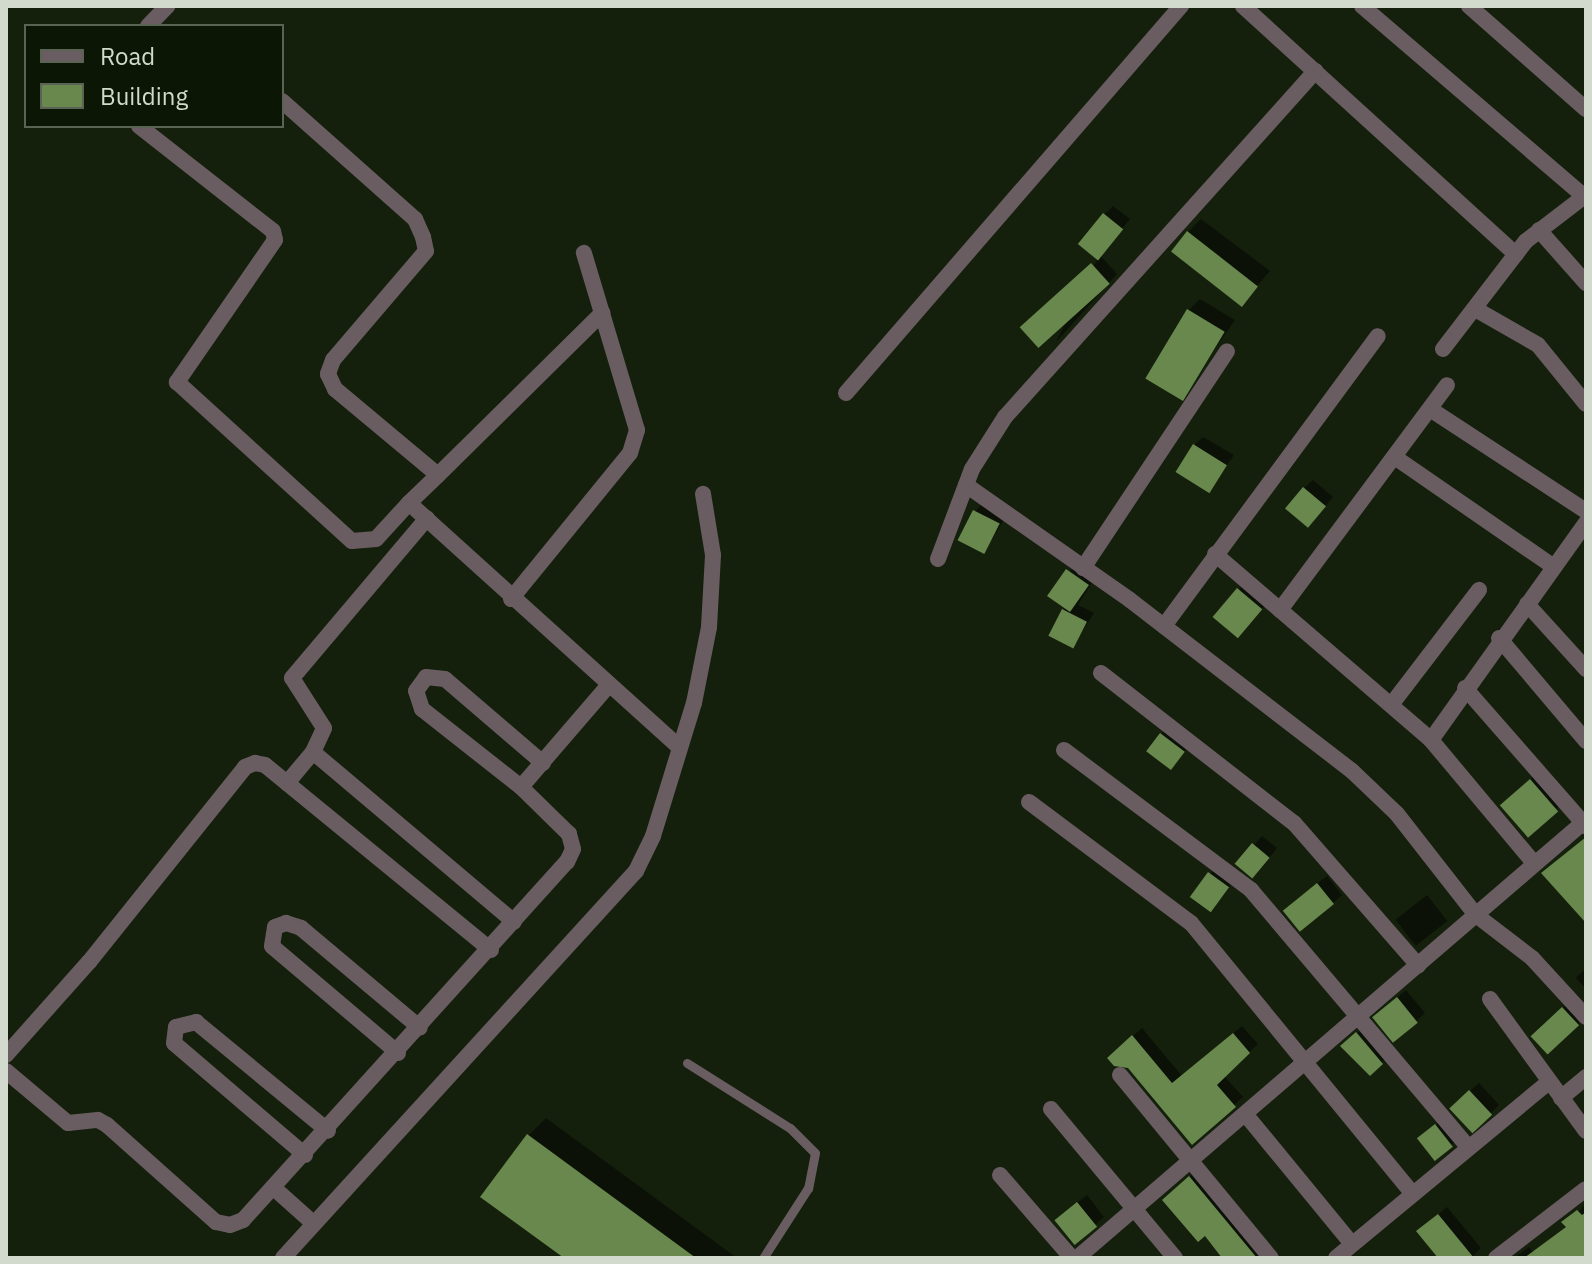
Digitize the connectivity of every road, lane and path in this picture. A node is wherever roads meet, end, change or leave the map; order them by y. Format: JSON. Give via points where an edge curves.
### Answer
{"nodes":[{"id":1,"x":167,"y":6,"type":"edge"},
{"id":2,"x":1181,"y":6,"type":"edge"},
{"id":3,"x":1243,"y":6,"type":"edge"},
{"id":4,"x":1362,"y":6,"type":"edge"},
{"id":5,"x":1469,"y":6,"type":"edge"},
{"id":6,"x":150,"y":24,"type":"edge"},
{"id":7,"x":1315,"y":71,"type":"junction"},
{"id":8,"x":284,"y":103,"type":"edge"},
{"id":9,"x":1586,"y":109,"type":"edge"},
{"id":10,"x":142,"y":128,"type":"edge"},
{"id":11,"x":1585,"y":195,"type":"edge"},
{"id":12,"x":1539,"y":230,"type":"junction"},
{"id":13,"x":584,"y":253,"type":"dead end"},
{"id":14,"x":1516,"y":254,"type":"junction"},
{"id":15,"x":1586,"y":283,"type":"edge"},
{"id":16,"x":1477,"y":310,"type":"junction"},
{"id":17,"x":602,"y":313,"type":"junction"},
{"id":18,"x":1378,"y":336,"type":"dead end"},
{"id":19,"x":1443,"y":349,"type":"dead end"},
{"id":20,"x":1227,"y":351,"type":"dead end"},
{"id":21,"x":1447,"y":385,"type":"dead end"},
{"id":22,"x":846,"y":393,"type":"dead end"},
{"id":23,"x":1586,"y":404,"type":"edge"},
{"id":24,"x":1430,"y":409,"type":"junction"},
{"id":25,"x":1396,"y":458,"type":"junction"},
{"id":26,"x":438,"y":475,"type":"junction"},
{"id":27,"x":966,"y":485,"type":"junction"},
{"id":28,"x":703,"y":494,"type":"dead end"},
{"id":29,"x":409,"y":503,"type":"junction"},
{"id":30,"x":1586,"y":511,"type":"edge"},
{"id":31,"x":427,"y":518,"type":"junction"},
{"id":32,"x":1586,"y":523,"type":"edge"},
{"id":33,"x":1215,"y":554,"type":"junction"},
{"id":34,"x":938,"y":559,"type":"dead end"},
{"id":35,"x":1554,"y":567,"type":"junction"},
{"id":36,"x":1083,"y":568,"type":"junction"},
{"id":37,"x":1479,"y":590,"type":"dead end"},
{"id":38,"x":511,"y":599,"type":"junction"},
{"id":39,"x":1527,"y":604,"type":"junction"},
{"id":40,"x":1280,"y":610,"type":"junction"},
{"id":41,"x":1164,"y":626,"type":"junction"},
{"id":42,"x":1499,"y":638,"type":"junction"},
{"id":43,"x":1586,"y":669,"type":"edge"},
{"id":44,"x":1101,"y":673,"type":"dead end"},
{"id":45,"x":607,"y":687,"type":"junction"},
{"id":46,"x":1465,"y":688,"type":"junction"},
{"id":47,"x":1391,"y":705,"type":"junction"},
{"id":48,"x":1431,"y":740,"type":"junction"},
{"id":49,"x":1586,"y":741,"type":"edge"},
{"id":50,"x":679,"y":747,"type":"junction"},
{"id":51,"x":1064,"y":750,"type":"dead end"},
{"id":52,"x":313,"y":752,"type":"junction"},
{"id":53,"x":543,"y":763,"type":"junction"},
{"id":54,"x":287,"y":783,"type":"junction"},
{"id":55,"x":521,"y":787,"type":"junction"},
{"id":56,"x":1029,"y":802,"type":"dead end"},
{"id":57,"x":1585,"y":823,"type":"edge"},
{"id":58,"x":1534,"y":863,"type":"junction"},
{"id":59,"x":1476,"y":915,"type":"junction"},
{"id":60,"x":514,"y":922,"type":"junction"},
{"id":61,"x":491,"y":950,"type":"junction"},
{"id":62,"x":1418,"y":965,"type":"junction"},
{"id":63,"x":1490,"y":999,"type":"dead end"},
{"id":64,"x":1360,"y":1014,"type":"junction"},
{"id":65,"x":1586,"y":1017,"type":"edge"},
{"id":66,"x":420,"y":1028,"type":"junction"},
{"id":67,"x":398,"y":1053,"type":"junction"},
{"id":68,"x":6,"y":1055,"type":"edge"},
{"id":69,"x":1304,"y":1062,"type":"junction"},
{"id":70,"x":687,"y":1063,"type":"dead end"},
{"id":71,"x":6,"y":1071,"type":"edge"},
{"id":72,"x":1120,"y":1075,"type":"dead end"},
{"id":73,"x":1586,"y":1077,"type":"edge"},
{"id":74,"x":1549,"y":1082,"type":"junction"},
{"id":75,"x":1561,"y":1098,"type":"junction"},
{"id":76,"x":1051,"y":1109,"type":"dead end"},
{"id":77,"x":1246,"y":1115,"type":"junction"},
{"id":78,"x":328,"y":1131,"type":"junction"},
{"id":79,"x":1586,"y":1131,"type":"edge"},
{"id":80,"x":1468,"y":1147,"type":"junction"},
{"id":81,"x":305,"y":1155,"type":"junction"},
{"id":82,"x":1188,"y":1164,"type":"junction"},
{"id":83,"x":1000,"y":1175,"type":"dead end"},
{"id":84,"x":275,"y":1189,"type":"junction"},
{"id":85,"x":1586,"y":1189,"type":"edge"},
{"id":86,"x":1411,"y":1192,"type":"junction"},
{"id":87,"x":1133,"y":1210,"type":"junction"},
{"id":88,"x":313,"y":1223,"type":"junction"},
{"id":89,"x":1352,"y":1244,"type":"junction"},
{"id":90,"x":283,"y":1258,"type":"edge"},
{"id":91,"x":763,"y":1258,"type":"edge"},
{"id":92,"x":1075,"y":1258,"type":"edge"},
{"id":93,"x":1175,"y":1258,"type":"edge"},
{"id":94,"x":1271,"y":1258,"type":"edge"},
{"id":95,"x":1336,"y":1258,"type":"edge"},
{"id":96,"x":1496,"y":1258,"type":"edge"}],
"edges":[{"from":1,"to":6,"type":"street"},
{"from":2,"to":22,"type":"street"},
{"from":3,"to":7,"type":"street"},
{"from":4,"to":11,"type":"street"},
{"from":5,"to":9,"type":"street"},
{"from":7,"to":14,"type":"street"},
{"from":7,"to":27,"type":"street","via":[[1005,417]]},
{"from":8,"to":26,"type":"street","via":[[415,219],[423,237],[426,251],[333,360],[328,374],[335,389]]},
{"from":10,"to":29,"type":"street","via":[[273,231],[275,240],[177,382],[352,541],[376,539]]},
{"from":11,"to":12,"type":"street"},
{"from":12,"to":14,"type":"street"},
{"from":12,"to":15,"type":"street"},
{"from":13,"to":17,"type":"street"},
{"from":14,"to":16,"type":"street"},
{"from":16,"to":19,"type":"street"},
{"from":16,"to":23,"type":"street","via":[[1538,345]]},
{"from":17,"to":26,"type":"street"},
{"from":17,"to":38,"type":"street","via":[[637,430],[630,453]]},
{"from":18,"to":33,"type":"street"},
{"from":20,"to":36,"type":"street"},
{"from":21,"to":24,"type":"street"},
{"from":24,"to":25,"type":"street"},
{"from":24,"to":30,"type":"street"},
{"from":25,"to":35,"type":"street"},
{"from":25,"to":40,"type":"street"},
{"from":26,"to":29,"type":"street"},
{"from":27,"to":34,"type":"street"},
{"from":27,"to":36,"type":"street"},
{"from":28,"to":50,"type":"street","via":[[714,589],[694,703]]},
{"from":29,"to":31,"type":"street"},
{"from":31,"to":38,"type":"street"},
{"from":31,"to":52,"type":"street","via":[[292,678],[324,728]]},
{"from":32,"to":35,"type":"street"},
{"from":33,"to":40,"type":"street"},
{"from":33,"to":41,"type":"street"},
{"from":35,"to":39,"type":"street"},
{"from":36,"to":41,"type":"street"},
{"from":37,"to":47,"type":"street"},
{"from":38,"to":45,"type":"street"},
{"from":39,"to":42,"type":"street"},
{"from":39,"to":43,"type":"street"},
{"from":40,"to":47,"type":"street"},
{"from":41,"to":59,"type":"street","via":[[1372,788]]},
{"from":42,"to":46,"type":"street"},
{"from":42,"to":49,"type":"street"},
{"from":44,"to":62,"type":"street","via":[[1294,823]]},
{"from":45,"to":50,"type":"street"},
{"from":45,"to":53,"type":"street"},
{"from":46,"to":48,"type":"street"},
{"from":46,"to":57,"type":"street"},
{"from":47,"to":48,"type":"street"},
{"from":48,"to":58,"type":"street"},
{"from":50,"to":88,"type":"street","via":[[653,836],[636,871]]},
{"from":51,"to":64,"type":"street","via":[[1251,890]]},
{"from":52,"to":54,"type":"street"},
{"from":52,"to":60,"type":"street"},
{"from":53,"to":55,"type":"street"},
{"from":53,"to":55,"type":"street","via":[[445,679],[426,677],[416,691],[422,709]]},
{"from":54,"to":61,"type":"street"},
{"from":54,"to":68,"type":"street","via":[[265,765],[245,767],[89,962]]},
{"from":55,"to":60,"type":"street","via":[[569,834],[573,849]]},
{"from":56,"to":69,"type":"street","via":[[1191,923]]},
{"from":57,"to":58,"type":"street"},
{"from":58,"to":59,"type":"street"},
{"from":59,"to":62,"type":"street"},
{"from":59,"to":65,"type":"street","via":[[1532,958]]},
{"from":60,"to":61,"type":"street"},
{"from":61,"to":66,"type":"street"},
{"from":62,"to":64,"type":"street"},
{"from":63,"to":74,"type":"street"},
{"from":64,"to":69,"type":"street"},
{"from":64,"to":80,"type":"street"},
{"from":66,"to":67,"type":"street"},
{"from":66,"to":67,"type":"street","via":[[301,928],[286,923],[275,927],[272,946]]},
{"from":67,"to":78,"type":"street"},
{"from":69,"to":77,"type":"street"},
{"from":69,"to":86,"type":"street"},
{"from":70,"to":91,"type":"lane","via":[[790,1128],[815,1153],[808,1188]]},
{"from":71,"to":84,"type":"street","via":[[68,1123],[98,1120],[107,1125],[216,1222],[230,1225],[243,1220]]},
{"from":72,"to":82,"type":"street"},
{"from":73,"to":75,"type":"street"},
{"from":74,"to":75,"type":"street"},
{"from":74,"to":80,"type":"street"},
{"from":75,"to":79,"type":"street"},
{"from":76,"to":87,"type":"street"},
{"from":77,"to":82,"type":"street"},
{"from":77,"to":89,"type":"street"},
{"from":78,"to":81,"type":"street"},
{"from":78,"to":81,"type":"street","via":[[196,1022],[176,1027],[174,1043]]},
{"from":80,"to":86,"type":"street"},
{"from":81,"to":84,"type":"street"},
{"from":82,"to":87,"type":"street"},
{"from":82,"to":94,"type":"street"},
{"from":83,"to":92,"type":"street"},
{"from":84,"to":88,"type":"street"},
{"from":85,"to":96,"type":"street"},
{"from":86,"to":89,"type":"street"},
{"from":87,"to":92,"type":"street"},
{"from":87,"to":93,"type":"street"},
{"from":88,"to":90,"type":"street"},
{"from":89,"to":95,"type":"street"}]}
